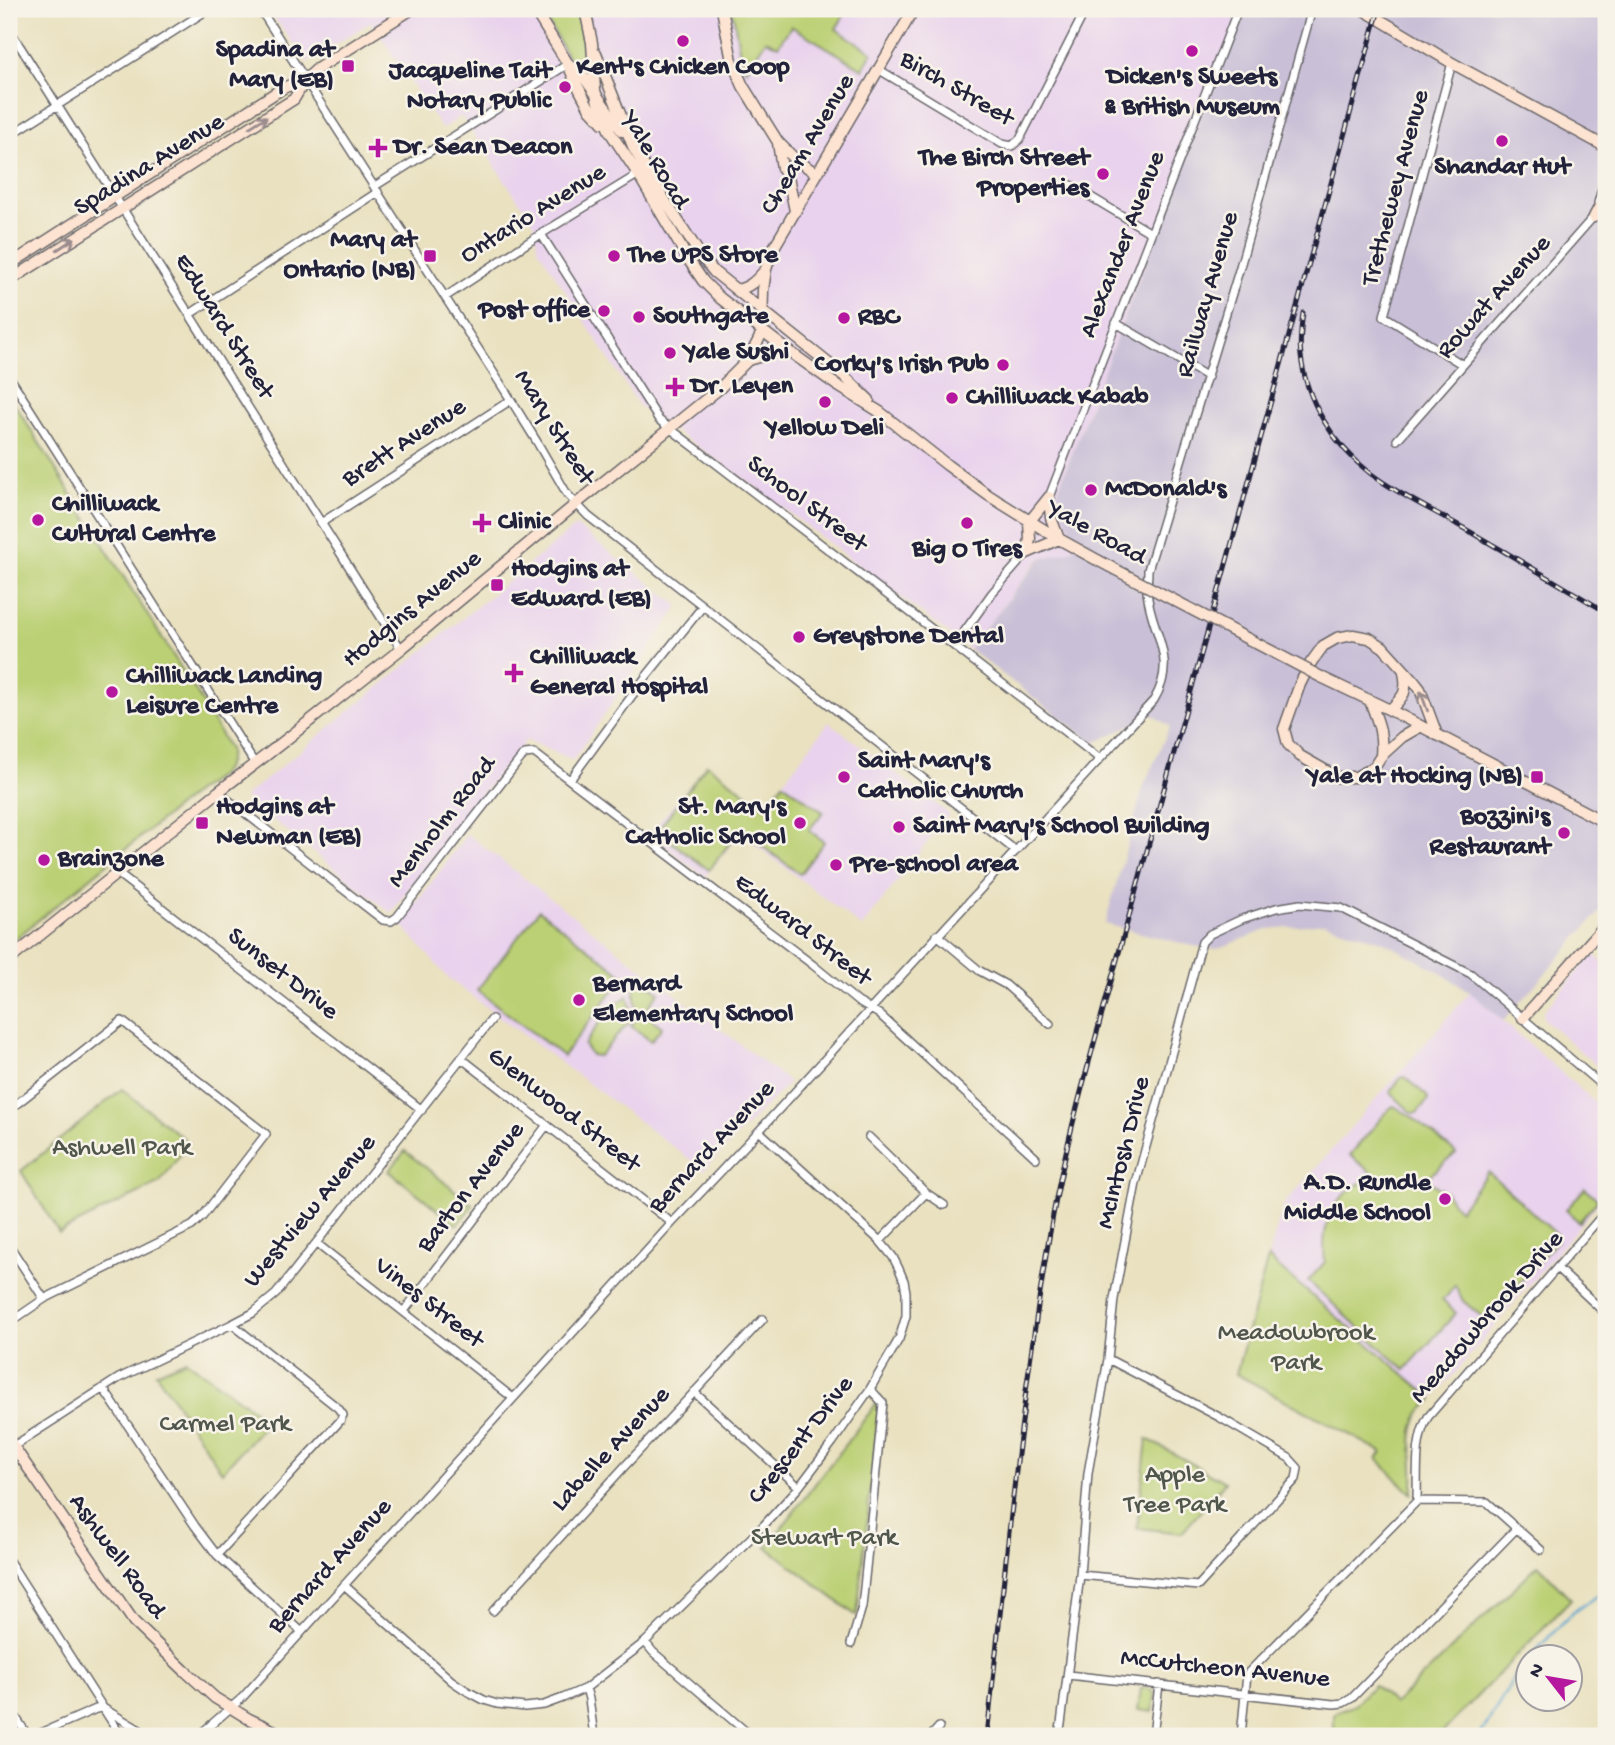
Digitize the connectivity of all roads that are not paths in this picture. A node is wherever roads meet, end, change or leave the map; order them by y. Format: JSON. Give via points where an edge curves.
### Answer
{"nodes":[{"id":1,"x":209,"y":9,"type":"edge"},
{"id":2,"x":260,"y":9,"type":"edge"},
{"id":3,"x":412,"y":9,"type":"edge"},
{"id":4,"x":534,"y":9,"type":"edge"},
{"id":5,"x":585,"y":9,"type":"edge"},
{"id":6,"x":722,"y":9,"type":"edge"},
{"id":7,"x":914,"y":9,"type":"edge"},
{"id":8,"x":1086,"y":9,"type":"edge"},
{"id":9,"x":1238,"y":9,"type":"edge"},
{"id":10,"x":1312,"y":9,"type":"edge"},
{"id":11,"x":1362,"y":9,"type":"edge"},
{"id":12,"x":9,"y":29,"type":"edge"},
{"id":13,"x":592,"y":43,"type":"junction"},
{"id":14,"x":1452,"y":63,"type":"junction"},
{"id":15,"x":568,"y":64,"type":"junction"},
{"id":16,"x":878,"y":69,"type":"junction"},
{"id":17,"x":306,"y":79,"type":"junction"},
{"id":18,"x":595,"y":90,"type":"junction"},
{"id":19,"x":58,"y":105,"type":"junction"},
{"id":20,"x":610,"y":132,"type":"junction"},
{"id":21,"x":9,"y":136,"type":"edge"},
{"id":22,"x":778,"y":142,"type":"junction"},
{"id":23,"x":1606,"y":147,"type":"edge"},
{"id":24,"x":634,"y":149,"type":"junction"},
{"id":25,"x":642,"y":172,"type":"junction"},
{"id":26,"x":817,"y":174,"type":"junction"},
{"id":27,"x":1606,"y":174,"type":"edge"},
{"id":28,"x":1071,"y":185,"type":"dead end"},
{"id":29,"x":377,"y":190,"type":"junction"},
{"id":30,"x":1606,"y":194,"type":"edge"},
{"id":31,"x":116,"y":197,"type":"junction"},
{"id":32,"x":123,"y":208,"type":"junction"},
{"id":33,"x":794,"y":211,"type":"junction"},
{"id":34,"x":1594,"y":217,"type":"junction"},
{"id":35,"x":1151,"y":233,"type":"junction"},
{"id":36,"x":541,"y":234,"type":"junction"},
{"id":37,"x":9,"y":265,"type":"edge"},
{"id":38,"x":766,"y":269,"type":"junction"},
{"id":39,"x":9,"y":281,"type":"edge"},
{"id":40,"x":736,"y":290,"type":"junction"},
{"id":41,"x":445,"y":297,"type":"junction"},
{"id":42,"x":762,"y":311,"type":"junction"},
{"id":43,"x":190,"y":314,"type":"junction"},
{"id":44,"x":1116,"y":323,"type":"junction"},
{"id":45,"x":762,"y":330,"type":"junction"},
{"id":46,"x":786,"y":349,"type":"junction"},
{"id":47,"x":748,"y":360,"type":"junction"},
{"id":48,"x":1463,"y":365,"type":"junction"},
{"id":49,"x":9,"y":376,"type":"edge"},
{"id":50,"x":1208,"y":377,"type":"junction"},
{"id":51,"x":511,"y":400,"type":"junction"},
{"id":52,"x":880,"y":412,"type":"junction"},
{"id":53,"x":671,"y":430,"type":"junction"},
{"id":54,"x":1397,"y":440,"type":"dead end"},
{"id":55,"x":1049,"y":497,"type":"junction"},
{"id":56,"x":576,"y":504,"type":"junction"},
{"id":57,"x":1029,"y":522,"type":"junction"},
{"id":58,"x":321,"y":523,"type":"junction"},
{"id":59,"x":1059,"y":540,"type":"junction"},
{"id":60,"x":1027,"y":553,"type":"junction"},
{"id":61,"x":1147,"y":593,"type":"joint"},
{"id":62,"x":703,"y":606,"type":"junction"},
{"id":63,"x":954,"y":646,"type":"junction"},
{"id":64,"x":401,"y":649,"type":"junction"},
{"id":65,"x":1404,"y":671,"type":"junction"},
{"id":66,"x":1370,"y":701,"type":"junction"},
{"id":67,"x":1390,"y":710,"type":"junction"},
{"id":68,"x":1421,"y":726,"type":"junction"},
{"id":69,"x":1437,"y":735,"type":"junction"},
{"id":70,"x":529,"y":752,"type":"joint"},
{"id":71,"x":1381,"y":756,"type":"junction"},
{"id":72,"x":1100,"y":759,"type":"junction"},
{"id":73,"x":255,"y":764,"type":"junction"},
{"id":74,"x":570,"y":780,"type":"junction"},
{"id":75,"x":218,"y":792,"type":"junction"},
{"id":76,"x":1606,"y":823,"type":"edge"},
{"id":77,"x":1016,"y":851,"type":"junction"},
{"id":78,"x":117,"y":873,"type":"junction"},
{"id":79,"x":1606,"y":924,"type":"edge"},
{"id":80,"x":937,"y":935,"type":"junction"},
{"id":81,"x":9,"y":960,"type":"edge"},
{"id":82,"x":870,"y":1009,"type":"junction"},
{"id":83,"x":1524,"y":1018,"type":"junction"},
{"id":84,"x":492,"y":1019,"type":"dead end"},
{"id":85,"x":1050,"y":1024,"type":"dead end"},
{"id":86,"x":461,"y":1058,"type":"junction"},
{"id":87,"x":1606,"y":1089,"type":"edge"},
{"id":88,"x":9,"y":1110,"type":"edge"},
{"id":89,"x":422,"y":1110,"type":"junction"},
{"id":90,"x":547,"y":1125,"type":"junction"},
{"id":91,"x":760,"y":1131,"type":"junction"},
{"id":92,"x":869,"y":1137,"type":"dead end"},
{"id":93,"x":1036,"y":1158,"type":"dead end"},
{"id":94,"x":926,"y":1193,"type":"junction"},
{"id":95,"x":944,"y":1205,"type":"dead end"},
{"id":96,"x":1606,"y":1211,"type":"edge"},
{"id":97,"x":672,"y":1223,"type":"junction"},
{"id":98,"x":880,"y":1241,"type":"junction"},
{"id":99,"x":316,"y":1243,"type":"junction"},
{"id":100,"x":9,"y":1245,"type":"edge"},
{"id":101,"x":1557,"y":1268,"type":"junction"},
{"id":102,"x":44,"y":1299,"type":"junction"},
{"id":103,"x":404,"y":1311,"type":"junction"},
{"id":104,"x":1606,"y":1314,"type":"edge"},
{"id":105,"x":763,"y":1319,"type":"dead end"},
{"id":106,"x":9,"y":1323,"type":"edge"},
{"id":107,"x":232,"y":1324,"type":"junction"},
{"id":108,"x":1108,"y":1359,"type":"junction"},
{"id":109,"x":103,"y":1388,"type":"junction"},
{"id":110,"x":870,"y":1390,"type":"junction"},
{"id":111,"x":694,"y":1392,"type":"junction"},
{"id":112,"x":513,"y":1398,"type":"junction"},
{"id":113,"x":10,"y":1445,"type":"edge"},
{"id":114,"x":799,"y":1487,"type":"junction"},
{"id":115,"x":1418,"y":1501,"type":"junction"},
{"id":116,"x":1516,"y":1529,"type":"junction"},
{"id":117,"x":1541,"y":1550,"type":"dead end"},
{"id":118,"x":217,"y":1555,"type":"junction"},
{"id":119,"x":9,"y":1562,"type":"edge"},
{"id":120,"x":1080,"y":1575,"type":"junction"},
{"id":121,"x":344,"y":1585,"type":"junction"},
{"id":122,"x":493,"y":1611,"type":"dead end"},
{"id":123,"x":300,"y":1631,"type":"junction"},
{"id":124,"x":645,"y":1642,"type":"junction"},
{"id":125,"x":851,"y":1644,"type":"dead end"},
{"id":126,"x":1068,"y":1675,"type":"junction"},
{"id":127,"x":1159,"y":1684,"type":"junction"},
{"id":128,"x":586,"y":1688,"type":"junction"},
{"id":129,"x":1244,"y":1693,"type":"junction"},
{"id":130,"x":9,"y":1707,"type":"edge"},
{"id":131,"x":102,"y":1708,"type":"junction"},
{"id":132,"x":230,"y":1708,"type":"junction"},
{"id":133,"x":939,"y":1727,"type":"dead end"},
{"id":134,"x":28,"y":1736,"type":"edge"},
{"id":135,"x":34,"y":1736,"type":"edge"},
{"id":136,"x":121,"y":1736,"type":"edge"},
{"id":137,"x":150,"y":1736,"type":"edge"},
{"id":138,"x":198,"y":1736,"type":"edge"},
{"id":139,"x":285,"y":1736,"type":"edge"},
{"id":140,"x":594,"y":1736,"type":"edge"},
{"id":141,"x":751,"y":1736,"type":"edge"},
{"id":142,"x":931,"y":1736,"type":"edge"},
{"id":143,"x":1058,"y":1736,"type":"edge"},
{"id":144,"x":1153,"y":1736,"type":"edge"},
{"id":145,"x":1241,"y":1736,"type":"edge"}],
"edges":[{"from":1,"to":19,"type":"street"},
{"from":2,"to":17,"type":"street","name":"Mary Street"},
{"from":3,"to":17,"type":"street","name":"Spadina Avenue"},
{"from":4,"to":15,"type":"street"},
{"from":5,"to":13,"type":"street","name":"Yale Road"},
{"from":6,"to":22,"type":"street","via":[[737,75]]},
{"from":7,"to":16,"type":"street","name":"Cheam Avenue"},
{"from":8,"to":16,"type":"street","name":"Birch Street","via":[[1020,139],[1012,146]]},
{"from":9,"to":35,"type":"street","name":"Alexander Avenue"},
{"from":10,"to":50,"type":"street","name":"Railway Avenue"},
{"from":11,"to":14,"type":"street"},
{"from":12,"to":19,"type":"street","name":"Edward Street"},
{"from":13,"to":18,"type":"street","name":"Yale Road"},
{"from":13,"to":24,"type":"street","name":"Yale Road"},
{"from":14,"to":23,"type":"street"},
{"from":14,"to":48,"type":"street","name":"Trethewey Avenue","via":[[1384,316]]},
{"from":15,"to":18,"type":"street"},
{"from":15,"to":20,"type":"street","via":[[590,109]]},
{"from":15,"to":29,"type":"street"},
{"from":16,"to":26,"type":"street","name":"Cheam Avenue"},
{"from":17,"to":29,"type":"street","name":"Mary Street"},
{"from":17,"to":31,"type":"street","name":"Spadina Avenue","via":[[283,88]]},
{"from":32,"to":17,"type":"street","name":"Spadina Avenue","one_way":true,"via":[[294,99]]},
{"from":18,"to":20,"type":"street","name":"Yale Road"},
{"from":18,"to":24,"type":"street"},
{"from":19,"to":21,"type":"street"},
{"from":19,"to":31,"type":"street","name":"Edward Street"},
{"from":20,"to":25,"type":"street","name":"Yale Road"},
{"from":22,"to":26,"type":"street"},
{"from":22,"to":33,"type":"street"},
{"from":24,"to":25,"type":"street","name":"Yale Road"},
{"from":25,"to":36,"type":"street","name":"Ontario Avenue"},
{"from":25,"to":40,"type":"street","name":"Yale Road","via":[[714,272]]},
{"from":25,"to":45,"type":"street","name":"Yale Road","via":[[703,281]]},
{"from":26,"to":33,"type":"street","name":"Cheam Avenue"},
{"from":27,"to":34,"type":"street","name":"Rowat Avenue"},
{"from":28,"to":35,"type":"street"},
{"from":29,"to":41,"type":"street","name":"Mary Street"},
{"from":29,"to":43,"type":"street"},
{"from":30,"to":34,"type":"street"},
{"from":31,"to":32,"type":"street","name":"Edward Street"},
{"from":31,"to":37,"type":"street","name":"Spadina Avenue"},
{"from":39,"to":32,"type":"street","name":"Spadina Avenue","one_way":true},
{"from":32,"to":43,"type":"street","name":"Edward Street"},
{"from":33,"to":38,"type":"street","name":"Cheam Avenue"},
{"from":34,"to":48,"type":"street","name":"Rowat Avenue"},
{"from":35,"to":44,"type":"street","name":"Alexander Avenue"},
{"from":36,"to":41,"type":"street","name":"Ontario Avenue"},
{"from":36,"to":53,"type":"street","name":"School Street","via":[[659,420]]},
{"from":38,"to":40,"type":"street","via":[[748,287]]},
{"from":38,"to":42,"type":"street","name":"Cheam Avenue"},
{"from":40,"to":42,"type":"street","name":"Yale Road"},
{"from":41,"to":51,"type":"street","name":"Mary Street"},
{"from":42,"to":45,"type":"street","name":"Cheam Avenue"},
{"from":42,"to":52,"type":"street","name":"Yale Road","via":[[843,375]]},
{"from":43,"to":58,"type":"street","name":"Edward Street"},
{"from":44,"to":50,"type":"street"},
{"from":44,"to":55,"type":"street","name":"Alexander Avenue"},
{"from":45,"to":46,"type":"street","name":"Yale Road"},
{"from":45,"to":47,"type":"street","name":"Hodgins Avenue"},
{"from":46,"to":47,"type":"street"},
{"from":46,"to":52,"type":"street","name":"Yale Road"},
{"from":47,"to":53,"type":"street","name":"Hodgins Avenue"},
{"from":48,"to":54,"type":"street","name":"Rowat Avenue"},
{"from":49,"to":73,"type":"street"},
{"from":50,"to":61,"type":"street","name":"Railway Avenue","via":[[1149,570]]},
{"from":51,"to":56,"type":"street","name":"Mary Street"},
{"from":51,"to":58,"type":"street","name":"Brett Avenue"},
{"from":52,"to":57,"type":"street","name":"Yale Road"},
{"from":53,"to":56,"type":"street","name":"Hodgins Avenue"},
{"from":53,"to":63,"type":"street","name":"School Street"},
{"from":55,"to":57,"type":"street"},
{"from":55,"to":59,"type":"street"},
{"from":56,"to":62,"type":"street","name":"Mary Street"},
{"from":56,"to":64,"type":"street","name":"Hodgins Avenue"},
{"from":57,"to":59,"type":"street","name":"Yale Road"},
{"from":57,"to":60,"type":"street"},
{"from":58,"to":64,"type":"street","name":"Edward Street"},
{"from":59,"to":60,"type":"street"},
{"from":59,"to":66,"type":"street","name":"Yale Road","bridge":true},
{"from":60,"to":63,"type":"street"},
{"from":61,"to":72,"type":"street","name":"Bernard Avenue","via":[[1165,662],[1161,684],[1154,700]]},
{"from":62,"to":74,"type":"street"},
{"from":62,"to":77,"type":"street","name":"Mary Street"},
{"from":63,"to":72,"type":"street","name":"School Street"},
{"from":64,"to":73,"type":"street","name":"Hodgins Avenue"},
{"from":65,"to":67,"type":"street","via":[[1407,685],[1403,697]]},
{"from":69,"to":65,"type":"street","one_way":true,"via":[[1420,689]]},
{"from":65,"to":71,"type":"street","via":[[1369,638],[1337,638],[1323,646],[1310,664],[1288,714],[1284,729],[1288,744],[1337,776],[1356,777],[1374,767]]},
{"from":66,"to":67,"type":"street","name":"Yale Road"},
{"from":66,"to":71,"type":"street","via":[[1383,739]]},
{"from":67,"to":68,"type":"street","name":"Yale Road"},
{"from":68,"to":69,"type":"street","name":"Yale Road"},
{"from":68,"to":71,"type":"street"},
{"from":69,"to":76,"type":"street","name":"Yale Road"},
{"from":70,"to":74,"type":"street","name":"Edward Street"},
{"from":70,"to":75,"type":"street","name":"Menholm Road","via":[[391,921],[383,920]]},
{"from":72,"to":77,"type":"street","name":"Bernard Avenue"},
{"from":73,"to":75,"type":"street","name":"Hodgins Avenue"},
{"from":74,"to":82,"type":"street","name":"Edward Street"},
{"from":75,"to":78,"type":"street","name":"Hodgins Avenue"},
{"from":77,"to":80,"type":"street","name":"Bernard Avenue"},
{"from":78,"to":81,"type":"street","name":"Hodgins Avenue"},
{"from":78,"to":89,"type":"street","name":"Sunset Drive"},
{"from":79,"to":83,"type":"street"},
{"from":80,"to":82,"type":"street","name":"Bernard Avenue"},
{"from":80,"to":85,"type":"street"},
{"from":82,"to":91,"type":"street","name":"Bernard Avenue"},
{"from":82,"to":93,"type":"street","name":"Edward Street"},
{"from":83,"to":87,"type":"street"},
{"from":83,"to":108,"type":"street","name":"McIntosh Drive","via":[[1471,974],[1341,908],[1300,904],[1276,908],[1210,934],[1202,942],[1136,1183],[1114,1298]]},
{"from":84,"to":86,"type":"street","name":"Westview Avenue"},
{"from":86,"to":89,"type":"street","name":"Westview Avenue"},
{"from":86,"to":90,"type":"street","name":"Glenwood Street"},
{"from":88,"to":102,"type":"street","via":[[122,1021],[266,1134],[191,1226]]},
{"from":89,"to":99,"type":"street","name":"Westview Avenue"},
{"from":90,"to":97,"type":"street","name":"Glenwood Street"},
{"from":90,"to":103,"type":"street","name":"Barton Avenue"},
{"from":91,"to":97,"type":"street","name":"Bernard Avenue"},
{"from":91,"to":98,"type":"street","name":"Crescent Drive"},
{"from":92,"to":94,"type":"street"},
{"from":94,"to":95,"type":"street"},
{"from":94,"to":98,"type":"street"},
{"from":96,"to":101,"type":"street","name":"Meadowbrook Drive"},
{"from":97,"to":112,"type":"street","name":"Bernard Avenue"},
{"from":98,"to":110,"type":"street","name":"Crescent Drive","via":[[904,1281],[907,1304],[899,1339]]},
{"from":99,"to":103,"type":"street","name":"Vines Street"},
{"from":99,"to":107,"type":"street","name":"Westview Avenue","via":[[276,1294]]},
{"from":100,"to":102,"type":"street"},
{"from":101,"to":104,"type":"street"},
{"from":101,"to":115,"type":"street","name":"Meadowbrook Drive","via":[[1422,1426]]},
{"from":102,"to":106,"type":"street"},
{"from":103,"to":112,"type":"street","name":"Vines Street"},
{"from":105,"to":111,"type":"street","name":"Labelle Avenue"},
{"from":107,"to":109,"type":"street","name":"Westview Avenue"},
{"from":107,"to":118,"type":"street","via":[[343,1415]]},
{"from":108,"to":120,"type":"street","name":"McIntosh Drive","via":[[1088,1473]]},
{"from":108,"to":120,"type":"street","via":[[1219,1417],[1289,1458],[1298,1468],[1296,1479],[1198,1586]]},
{"from":109,"to":113,"type":"street","name":"Westview Avenue"},
{"from":109,"to":118,"type":"street"},
{"from":110,"to":114,"type":"street","name":"Crescent Drive"},
{"from":110,"to":125,"type":"street","via":[[883,1403],[862,1607]]},
{"from":111,"to":114,"type":"street"},
{"from":111,"to":122,"type":"street","name":"Labelle Avenue"},
{"from":112,"to":121,"type":"street","name":"Bernard Avenue"},
{"from":113,"to":132,"type":"street","name":"Ashwell Road","via":[[134,1622]]},
{"from":114,"to":124,"type":"street","name":"Crescent Drive"},
{"from":115,"to":116,"type":"street","via":[[1487,1502]]},
{"from":115,"to":129,"type":"street","via":[[1247,1674]]},
{"from":116,"to":117,"type":"street"},
{"from":116,"to":129,"type":"street","name":"McCutcheon Avenue","via":[[1352,1699],[1334,1704]]},
{"from":118,"to":123,"type":"street"},
{"from":119,"to":131,"type":"street"},
{"from":120,"to":126,"type":"street","name":"McIntosh Drive"},
{"from":121,"to":123,"type":"street","name":"Bernard Avenue"},
{"from":121,"to":128,"type":"street","name":"Crescent Drive","via":[[452,1681],[484,1700],[544,1705]]},
{"from":123,"to":132,"type":"street","name":"Bernard Avenue"},
{"from":124,"to":128,"type":"street","name":"Crescent Drive"},
{"from":124,"to":141,"type":"street"},
{"from":126,"to":127,"type":"street","name":"McCutcheon Avenue"},
{"from":126,"to":143,"type":"street","name":"McIntosh Drive"},
{"from":127,"to":129,"type":"street","name":"McCutcheon Avenue"},
{"from":127,"to":144,"type":"street"},
{"from":128,"to":140,"type":"street"},
{"from":129,"to":145,"type":"street"},
{"from":130,"to":134,"type":"street"},
{"from":131,"to":135,"type":"street"},
{"from":131,"to":136,"type":"street"},
{"from":131,"to":137,"type":"street"},
{"from":132,"to":138,"type":"street"},
{"from":132,"to":139,"type":"street","name":"Ashwell Road"},
{"from":133,"to":142,"type":"street"}]}
